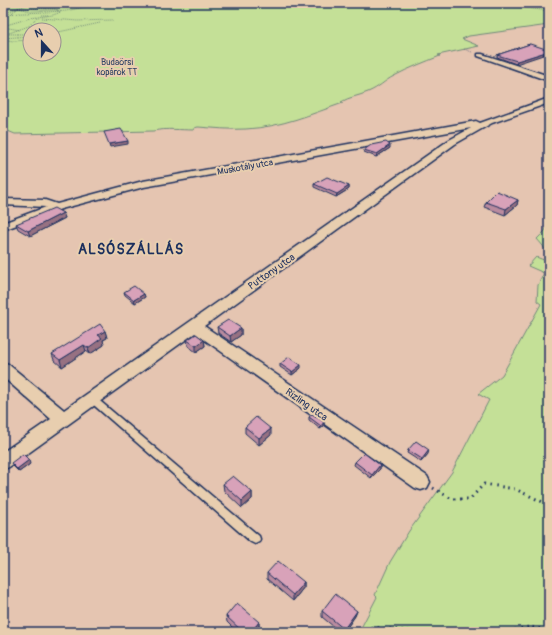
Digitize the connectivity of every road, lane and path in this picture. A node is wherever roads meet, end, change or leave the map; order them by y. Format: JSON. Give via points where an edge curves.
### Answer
{"nodes":[{"id":1,"x":31,"y":3,"type":"edge"},
{"id":2,"x":53,"y":3,"type":"edge"},
{"id":3,"x":102,"y":3,"type":"edge"},
{"id":4,"x":486,"y":3,"type":"edge"},
{"id":5,"x":84,"y":4,"type":"edge"},
{"id":6,"x":94,"y":5,"type":"junction"},
{"id":7,"x":57,"y":6,"type":"junction"},
{"id":8,"x":18,"y":8,"type":"junction"},
{"id":9,"x":27,"y":8,"type":"junction"},
{"id":10,"x":44,"y":9,"type":"junction"},
{"id":11,"x":3,"y":10,"type":"edge"},
{"id":12,"x":25,"y":10,"type":"junction"},
{"id":13,"x":59,"y":10,"type":"junction"},
{"id":14,"x":37,"y":11,"type":"junction"},
{"id":15,"x":43,"y":11,"type":"junction"},
{"id":16,"x":549,"y":11,"type":"edge"},
{"id":17,"x":61,"y":12,"type":"junction"},
{"id":18,"x":39,"y":13,"type":"junction"},
{"id":19,"x":46,"y":13,"type":"junction"},
{"id":20,"x":3,"y":14,"type":"edge"},
{"id":21,"x":12,"y":14,"type":"junction"},
{"id":22,"x":57,"y":14,"type":"junction"},
{"id":23,"x":41,"y":15,"type":"junction"},
{"id":24,"x":38,"y":17,"type":"junction"},
{"id":25,"x":30,"y":18,"type":"junction"},
{"id":26,"x":114,"y":20,"type":"dead end"},
{"id":27,"x":103,"y":22,"type":"junction"},
{"id":28,"x":3,"y":26,"type":"edge"},
{"id":29,"x":17,"y":30,"type":"junction"},
{"id":30,"x":20,"y":30,"type":"dead end"},
{"id":31,"x":62,"y":31,"type":"edge"},
{"id":32,"x":9,"y":33,"type":"junction"},
{"id":33,"x":5,"y":34,"type":"dead end"},
{"id":34,"x":22,"y":34,"type":"edge"},
{"id":35,"x":22,"y":36,"type":"edge"},
{"id":36,"x":3,"y":38,"type":"edge"},
{"id":37,"x":22,"y":40,"type":"edge"},
{"id":38,"x":480,"y":54,"type":"dead end"},
{"id":39,"x":549,"y":79,"type":"edge"},
{"id":40,"x":549,"y":100,"type":"edge"},
{"id":41,"x":489,"y":121,"type":"junction"},
{"id":42,"x":3,"y":202,"type":"edge"},
{"id":43,"x":57,"y":207,"type":"junction"},
{"id":44,"x":3,"y":227,"type":"edge"},
{"id":45,"x":194,"y":325,"type":"junction"},
{"id":46,"x":3,"y":368,"type":"edge"},
{"id":47,"x":91,"y":398,"type":"junction"},
{"id":48,"x":63,"y":419,"type":"junction"},
{"id":49,"x":3,"y":462,"type":"edge"},
{"id":50,"x":421,"y":482,"type":"joint"},
{"id":51,"x":549,"y":505,"type":"edge"},
{"id":52,"x":255,"y":539,"type":"dead end"},
{"id":53,"x":549,"y":630,"type":"edge"},
{"id":54,"x":369,"y":632,"type":"edge"},
{"id":55,"x":416,"y":632,"type":"edge"},
{"id":56,"x":503,"y":632,"type":"edge"}],
"edges":[{"from":1,"to":8,"type":"path"},
{"from":1,"to":9,"type":"path"},
{"from":2,"to":7,"type":"path"},
{"from":3,"to":6,"type":"path"},
{"from":4,"to":16,"type":"path"},
{"from":5,"to":6,"type":"path"},
{"from":5,"to":7,"type":"path"},
{"from":6,"to":17,"type":"path"},
{"from":7,"to":10,"type":"path"},
{"from":8,"to":9,"type":"path"},
{"from":8,"to":11,"type":"path"},
{"from":8,"to":12,"type":"path"},
{"from":8,"to":20,"type":"path"},
{"from":8,"to":21,"type":"path"},
{"from":9,"to":10,"type":"path"},
{"from":9,"to":12,"type":"path"},
{"from":10,"to":13,"type":"path"},
{"from":12,"to":14,"type":"path"},
{"from":13,"to":15,"type":"path"},
{"from":13,"to":17,"type":"path"},
{"from":14,"to":15,"type":"path"},
{"from":14,"to":18,"type":"path"},
{"from":15,"to":19,"type":"path"},
{"from":17,"to":19,"type":"path"},
{"from":17,"to":22,"type":"path"},
{"from":18,"to":19,"type":"path"},
{"from":18,"to":21,"type":"path"},
{"from":18,"to":24,"type":"path"},
{"from":19,"to":23,"type":"path"},
{"from":20,"to":21,"type":"path"},
{"from":22,"to":23,"type":"path"},
{"from":22,"to":24,"type":"path"},
{"from":23,"to":24,"type":"path"},
{"from":24,"to":25,"type":"path"},
{"from":24,"to":25,"type":"path"},
{"from":24,"to":27,"type":"path"},
{"from":24,"to":29,"type":"path","via":[[29,26]]},
{"from":25,"to":28,"type":"path"},
{"from":26,"to":27,"type":"path"},
{"from":27,"to":31,"type":"path"},
{"from":28,"to":29,"type":"path"},
{"from":29,"to":30,"type":"path"},
{"from":29,"to":32,"type":"path"},
{"from":32,"to":33,"type":"path"},
{"from":32,"to":34,"type":"path"},
{"from":35,"to":36,"type":"path"},
{"from":36,"to":37,"type":"path"},
{"from":38,"to":39,"type":"street"},
{"from":40,"to":41,"type":"street","name":"Puttony utca"},
{"from":41,"to":43,"type":"street","name":"Muskotály utca","via":[[143,184]]},
{"from":41,"to":45,"type":"street","name":"Puttony utca","via":[[452,142]]},
{"from":42,"to":43,"type":"street","name":"Muskotály utca","via":[[45,203]]},
{"from":43,"to":44,"type":"street"},
{"from":45,"to":47,"type":"street","name":"Puttony utca"},
{"from":45,"to":50,"type":"street","name":"Rizling utca"},
{"from":46,"to":48,"type":"street"},
{"from":47,"to":48,"type":"street","name":"Puttony utca"},
{"from":47,"to":52,"type":"lane"},
{"from":48,"to":49,"type":"street","name":"Puttony utca"},
{"from":50,"to":51,"type":"path","via":[[452,499],[470,499],[484,484],[516,489]]},
{"from":53,"to":56,"type":"path","via":[[529,627]]},
{"from":54,"to":55,"type":"path","via":[[371,627]]}]}
